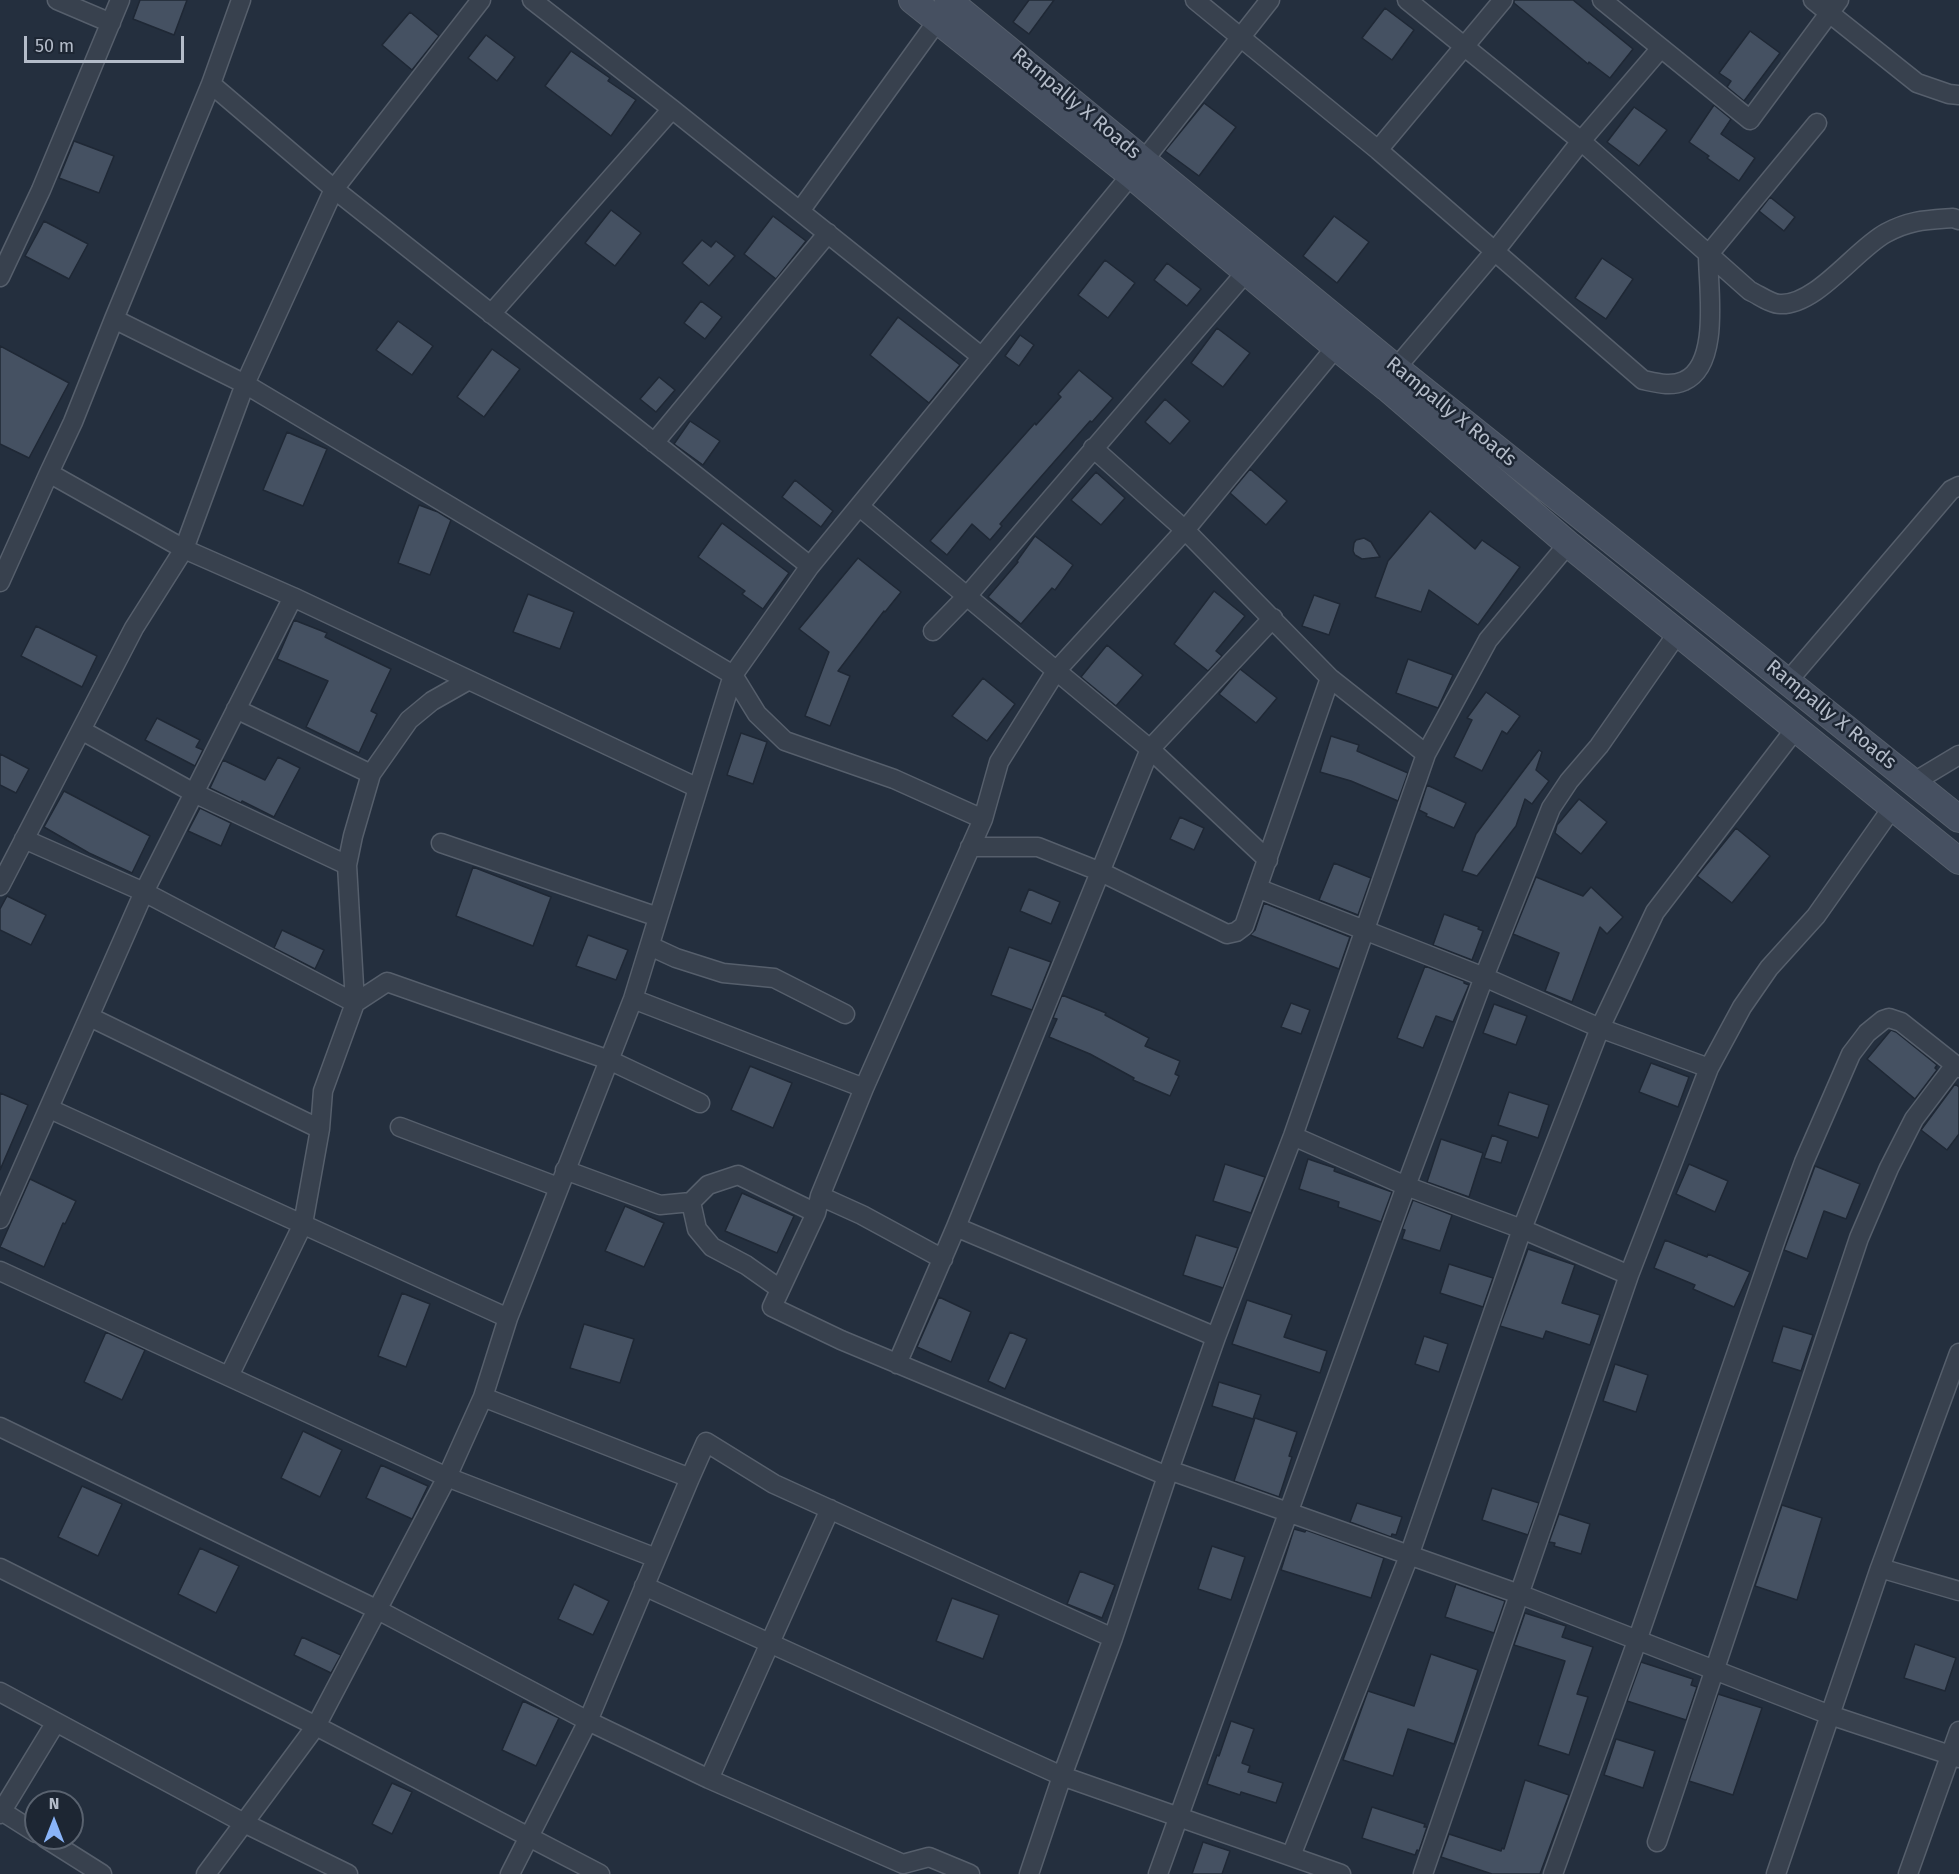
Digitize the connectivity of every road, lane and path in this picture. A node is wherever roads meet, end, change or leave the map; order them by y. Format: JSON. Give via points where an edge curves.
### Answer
{"nodes":[{"id":1,"x":57,"y":0,"type":"edge"},
{"id":2,"x":120,"y":0,"type":"edge"},
{"id":3,"x":241,"y":0,"type":"edge"},
{"id":4,"x":481,"y":0,"type":"edge"},
{"id":5,"x":532,"y":0,"type":"edge"},
{"id":6,"x":912,"y":0,"type":"edge"},
{"id":7,"x":1195,"y":0,"type":"edge"},
{"id":8,"x":1269,"y":0,"type":"edge"},
{"id":9,"x":1407,"y":0,"type":"edge"},
{"id":10,"x":1503,"y":0,"type":"edge"},
{"id":11,"x":1602,"y":0,"type":"edge"},
{"id":12,"x":1813,"y":0,"type":"edge"},
{"id":13,"x":1834,"y":6,"type":"edge"},
{"id":14,"x":943,"y":10,"type":"edge"},
{"id":15,"x":111,"y":23,"type":"junction"},
{"id":16,"x":1240,"y":37,"type":"junction"},
{"id":17,"x":1463,"y":46,"type":"junction"},
{"id":18,"x":1661,"y":48,"type":"junction"},
{"id":19,"x":211,"y":84,"type":"junction"},
{"id":20,"x":1959,"y":95,"type":"edge"},
{"id":21,"x":672,"y":109,"type":"junction"},
{"id":22,"x":1817,"y":123,"type":"dead end"},
{"id":23,"x":1581,"y":141,"type":"junction"},
{"id":24,"x":1378,"y":150,"type":"junction"},
{"id":25,"x":1138,"y":168,"type":"junction"},
{"id":26,"x":334,"y":189,"type":"junction"},
{"id":27,"x":800,"y":211,"type":"junction"},
{"id":28,"x":1959,"y":220,"type":"edge"},
{"id":29,"x":828,"y":233,"type":"junction"},
{"id":30,"x":1495,"y":251,"type":"junction"},
{"id":31,"x":1708,"y":255,"type":"junction"},
{"id":32,"x":1246,"y":272,"type":"junction"},
{"id":33,"x":0,"y":277,"type":"edge"},
{"id":34,"x":491,"y":314,"type":"junction"},
{"id":35,"x":114,"y":319,"type":"junction"},
{"id":36,"x":1336,"y":347,"type":"junction"},
{"id":37,"x":982,"y":357,"type":"junction"},
{"id":38,"x":1396,"y":368,"type":"junction"},
{"id":39,"x":245,"y":384,"type":"junction"},
{"id":40,"x":654,"y":443,"type":"junction"},
{"id":41,"x":1093,"y":448,"type":"junction"},
{"id":42,"x":49,"y":473,"type":"junction"},
{"id":43,"x":1959,"y":486,"type":"edge"},
{"id":44,"x":860,"y":507,"type":"junction"},
{"id":45,"x":1185,"y":530,"type":"junction"},
{"id":46,"x":1568,"y":544,"type":"junction"},
{"id":47,"x":184,"y":549,"type":"junction"},
{"id":48,"x":810,"y":566,"type":"junction"},
{"id":49,"x":0,"y":582,"type":"edge"},
{"id":50,"x":968,"y":595,"type":"junction"},
{"id":51,"x":293,"y":597,"type":"junction"},
{"id":52,"x":1273,"y":618,"type":"junction"},
{"id":53,"x":933,"y":631,"type":"dead end"},
{"id":54,"x":1677,"y":634,"type":"junction"},
{"id":55,"x":1754,"y":653,"type":"junction"},
{"id":56,"x":1056,"y":671,"type":"junction"},
{"id":57,"x":733,"y":675,"type":"junction"},
{"id":58,"x":1731,"y":676,"type":"junction"},
{"id":59,"x":1330,"y":678,"type":"junction"},
{"id":60,"x":469,"y":680,"type":"junction"},
{"id":61,"x":1788,"y":681,"type":"junction"},
{"id":62,"x":237,"y":709,"type":"junction"},
{"id":63,"x":1796,"y":728,"type":"junction"},
{"id":64,"x":81,"y":730,"type":"junction"},
{"id":65,"x":1150,"y":750,"type":"junction"},
{"id":66,"x":1426,"y":754,"type":"junction"},
{"id":67,"x":1959,"y":755,"type":"edge"},
{"id":68,"x":371,"y":774,"type":"junction"},
{"id":69,"x":1914,"y":782,"type":"junction"},
{"id":70,"x":698,"y":788,"type":"junction"},
{"id":71,"x":194,"y":793,"type":"junction"},
{"id":72,"x":1892,"y":808,"type":"junction"},
{"id":73,"x":983,"y":819,"type":"junction"},
{"id":74,"x":1959,"y":819,"type":"edge"},
{"id":75,"x":24,"y":839,"type":"junction"},
{"id":76,"x":441,"y":843,"type":"dead end"},
{"id":77,"x":970,"y":846,"type":"junction"},
{"id":78,"x":1268,"y":860,"type":"junction"},
{"id":79,"x":1959,"y":861,"type":"edge"},
{"id":80,"x":347,"y":865,"type":"junction"},
{"id":81,"x":1101,"y":872,"type":"junction"},
{"id":82,"x":0,"y":886,"type":"edge"},
{"id":83,"x":1257,"y":888,"type":"junction"},
{"id":84,"x":144,"y":892,"type":"junction"},
{"id":85,"x":658,"y":917,"type":"junction"},
{"id":86,"x":1366,"y":929,"type":"junction"},
{"id":87,"x":650,"y":946,"type":"junction"},
{"id":88,"x":1484,"y":977,"type":"junction"},
{"id":89,"x":633,"y":999,"type":"junction"},
{"id":90,"x":355,"y":1003,"type":"junction"},
{"id":91,"x":845,"y":1014,"type":"dead end"},
{"id":92,"x":90,"y":1017,"type":"junction"},
{"id":93,"x":1600,"y":1028,"type":"junction"},
{"id":94,"x":609,"y":1060,"type":"junction"},
{"id":95,"x":1957,"y":1067,"type":"edge"},
{"id":96,"x":1709,"y":1068,"type":"junction"},
{"id":97,"x":864,"y":1088,"type":"junction"},
{"id":98,"x":700,"y":1103,"type":"dead end"},
{"id":99,"x":50,"y":1109,"type":"junction"},
{"id":100,"x":400,"y":1127,"type":"dead end"},
{"id":101,"x":320,"y":1129,"type":"junction"},
{"id":102,"x":1293,"y":1136,"type":"junction"},
{"id":103,"x":565,"y":1170,"type":"junction"},
{"id":104,"x":1406,"y":1186,"type":"junction"},
{"id":105,"x":558,"y":1187,"type":"junction"},
{"id":106,"x":691,"y":1202,"type":"junction"},
{"id":107,"x":818,"y":1204,"type":"junction"},
{"id":108,"x":0,"y":1219,"type":"edge"},
{"id":109,"x":303,"y":1224,"type":"junction"},
{"id":110,"x":956,"y":1227,"type":"junction"},
{"id":111,"x":1522,"y":1229,"type":"junction"},
{"id":112,"x":942,"y":1259,"type":"junction"},
{"id":113,"x":0,"y":1271,"type":"edge"},
{"id":114,"x":1629,"y":1275,"type":"junction"},
{"id":115,"x":780,"y":1289,"type":"junction"},
{"id":116,"x":508,"y":1318,"type":"junction"},
{"id":117,"x":1216,"y":1337,"type":"junction"},
{"id":118,"x":1959,"y":1353,"type":"edge"},
{"id":119,"x":897,"y":1364,"type":"junction"},
{"id":120,"x":229,"y":1377,"type":"junction"},
{"id":121,"x":483,"y":1397,"type":"junction"},
{"id":122,"x":0,"y":1427,"type":"edge"},
{"id":123,"x":1168,"y":1473,"type":"junction"},
{"id":124,"x":447,"y":1477,"type":"junction"},
{"id":125,"x":690,"y":1478,"type":"junction"},
{"id":126,"x":830,"y":1509,"type":"junction"},
{"id":127,"x":1289,"y":1513,"type":"junction"},
{"id":128,"x":1409,"y":1556,"type":"junction"},
{"id":129,"x":656,"y":1558,"type":"junction"},
{"id":130,"x":0,"y":1568,"type":"edge"},
{"id":131,"x":1880,"y":1568,"type":"junction"},
{"id":132,"x":644,"y":1586,"type":"junction"},
{"id":133,"x":1959,"y":1591,"type":"edge"},
{"id":134,"x":1519,"y":1594,"type":"junction"},
{"id":135,"x":378,"y":1610,"type":"junction"},
{"id":136,"x":1113,"y":1638,"type":"junction"},
{"id":137,"x":1637,"y":1641,"type":"junction"},
{"id":138,"x":769,"y":1643,"type":"junction"},
{"id":139,"x":1715,"y":1671,"type":"junction"},
{"id":140,"x":0,"y":1692,"type":"edge"},
{"id":141,"x":1830,"y":1715,"type":"junction"},
{"id":142,"x":588,"y":1721,"type":"junction"},
{"id":143,"x":56,"y":1722,"type":"junction"},
{"id":144,"x":316,"y":1726,"type":"junction"},
{"id":145,"x":1959,"y":1731,"type":"edge"},
{"id":146,"x":1955,"y":1757,"type":"edge"},
{"id":147,"x":1062,"y":1776,"type":"junction"},
{"id":148,"x":709,"y":1779,"type":"junction"},
{"id":149,"x":1,"y":1812,"type":"edge"},
{"id":150,"x":1178,"y":1816,"type":"junction"},
{"id":151,"x":244,"y":1823,"type":"junction"},
{"id":152,"x":24,"y":1826,"type":"edge"},
{"id":153,"x":528,"y":1837,"type":"junction"},
{"id":154,"x":1657,"y":1842,"type":"dead end"},
{"id":155,"x":64,"y":1850,"type":"edge"},
{"id":156,"x":1291,"y":1856,"type":"junction"},
{"id":157,"x":102,"y":1874,"type":"edge"},
{"id":158,"x":206,"y":1874,"type":"edge"},
{"id":159,"x":348,"y":1874,"type":"edge"},
{"id":160,"x":510,"y":1874,"type":"edge"},
{"id":161,"x":600,"y":1874,"type":"edge"},
{"id":162,"x":970,"y":1874,"type":"edge"},
{"id":163,"x":1029,"y":1874,"type":"edge"},
{"id":164,"x":1158,"y":1874,"type":"edge"},
{"id":165,"x":1341,"y":1874,"type":"edge"},
{"id":166,"x":1423,"y":1874,"type":"edge"},
{"id":167,"x":1553,"y":1874,"type":"edge"},
{"id":168,"x":1776,"y":1874,"type":"edge"},
{"id":169,"x":1908,"y":1874,"type":"edge"}],
"edges":[{"from":1,"to":15,"type":"street"},
{"from":2,"to":15,"type":"street"},
{"from":3,"to":19,"type":"street"},
{"from":4,"to":26,"type":"street"},
{"from":5,"to":21,"type":"street"},
{"from":6,"to":14,"type":"main road"},
{"from":7,"to":16,"type":"street"},
{"from":8,"to":16,"type":"street"},
{"from":9,"to":17,"type":"street"},
{"from":10,"to":17,"type":"street"},
{"from":11,"to":18,"type":"street"},
{"from":12,"to":13,"type":"street"},
{"from":13,"to":18,"type":"street","via":[[1750,120]]},
{"from":13,"to":20,"type":"street","via":[[1917,83]]},
{"from":14,"to":25,"type":"main road"},
{"from":14,"to":27,"type":"street"},
{"from":15,"to":33,"type":"street","via":[[42,190]]},
{"from":16,"to":24,"type":"street"},
{"from":16,"to":25,"type":"street"},
{"from":17,"to":23,"type":"street"},
{"from":17,"to":24,"type":"street"},
{"from":18,"to":23,"type":"street"},
{"from":19,"to":26,"type":"street"},
{"from":19,"to":35,"type":"street"},
{"from":21,"to":27,"type":"street"},
{"from":21,"to":34,"type":"street"},
{"from":22,"to":31,"type":"street"},
{"from":23,"to":30,"type":"street"},
{"from":23,"to":31,"type":"street"},
{"from":24,"to":30,"type":"street"},
{"from":25,"to":32,"type":"main road"},
{"from":25,"to":37,"type":"street"},
{"from":25,"to":38,"type":"main road","name":"Rampally X Roads"},
{"from":26,"to":34,"type":"street"},
{"from":26,"to":39,"type":"street"},
{"from":27,"to":29,"type":"street"},
{"from":28,"to":31,"type":"street","via":[[1909,222],[1883,234],[1802,300],[1779,304],[1750,291]]},
{"from":29,"to":37,"type":"street"},
{"from":29,"to":40,"type":"street"},
{"from":30,"to":31,"type":"street","via":[[1643,380],[1669,384],[1686,381],[1699,368],[1710,338]]},
{"from":30,"to":38,"type":"street"},
{"from":32,"to":36,"type":"main road"},
{"from":32,"to":41,"type":"street"},
{"from":34,"to":40,"type":"street"},
{"from":35,"to":39,"type":"street"},
{"from":35,"to":42,"type":"street"},
{"from":36,"to":45,"type":"street"},
{"from":36,"to":46,"type":"main road"},
{"from":37,"to":44,"type":"street"},
{"from":38,"to":55,"type":"main road","name":"Rampally X Roads"},
{"from":39,"to":47,"type":"street"},
{"from":39,"to":57,"type":"street"},
{"from":40,"to":48,"type":"street"},
{"from":41,"to":45,"type":"street"},
{"from":41,"to":50,"type":"street"},
{"from":42,"to":47,"type":"street"},
{"from":42,"to":49,"type":"street"},
{"from":43,"to":61,"type":"street","via":[[1951,490]]},
{"from":44,"to":48,"type":"street"},
{"from":44,"to":50,"type":"street"},
{"from":45,"to":52,"type":"street"},
{"from":45,"to":56,"type":"street"},
{"from":46,"to":54,"type":"main road"},
{"from":46,"to":66,"type":"street","via":[[1488,640]]},
{"from":47,"to":51,"type":"street"},
{"from":47,"to":64,"type":"street","via":[[134,628]]},
{"from":48,"to":57,"type":"street"},
{"from":50,"to":53,"type":"street"},
{"from":50,"to":56,"type":"street"},
{"from":51,"to":60,"type":"street"},
{"from":51,"to":62,"type":"street"},
{"from":52,"to":59,"type":"street"},
{"from":52,"to":65,"type":"street"},
{"from":54,"to":58,"type":"main road"},
{"from":54,"to":88,"type":"street","via":[[1551,808]]},
{"from":55,"to":58,"type":"main road"},
{"from":55,"to":61,"type":"main road","name":"Rampally X Roads"},
{"from":56,"to":65,"type":"street"},
{"from":56,"to":73,"type":"street","via":[[999,762]]},
{"from":57,"to":70,"type":"street"},
{"from":57,"to":73,"type":"street","via":[[757,714],[784,741],[894,778]]},
{"from":58,"to":63,"type":"main road"},
{"from":59,"to":66,"type":"street"},
{"from":59,"to":78,"type":"street"},
{"from":60,"to":68,"type":"street","via":[[432,701],[409,720]]},
{"from":60,"to":70,"type":"street"},
{"from":61,"to":69,"type":"main road","name":"Rampally X Roads"},
{"from":62,"to":68,"type":"street"},
{"from":62,"to":71,"type":"street"},
{"from":63,"to":72,"type":"main road"},
{"from":63,"to":93,"type":"street","via":[[1655,912]]},
{"from":64,"to":71,"type":"street"},
{"from":64,"to":75,"type":"street"},
{"from":65,"to":78,"type":"street"},
{"from":65,"to":81,"type":"street"},
{"from":66,"to":86,"type":"street"},
{"from":67,"to":69,"type":"street"},
{"from":68,"to":80,"type":"street"},
{"from":69,"to":74,"type":"main road","name":"Rampally X Roads"},
{"from":70,"to":85,"type":"street"},
{"from":71,"to":80,"type":"street"},
{"from":71,"to":84,"type":"street"},
{"from":72,"to":79,"type":"main road"},
{"from":72,"to":96,"type":"street","via":[[1816,916],[1742,1007]]},
{"from":73,"to":77,"type":"street"},
{"from":75,"to":82,"type":"street"},
{"from":75,"to":84,"type":"street"},
{"from":76,"to":85,"type":"street"},
{"from":77,"to":81,"type":"street","via":[[1038,846]]},
{"from":77,"to":97,"type":"street"},
{"from":78,"to":83,"type":"street"},
{"from":80,"to":90,"type":"street"},
{"from":81,"to":83,"type":"street","via":[[1227,934],[1244,926]]},
{"from":81,"to":110,"type":"street"},
{"from":83,"to":86,"type":"street"},
{"from":84,"to":90,"type":"street"},
{"from":84,"to":92,"type":"street"},
{"from":85,"to":87,"type":"street"},
{"from":86,"to":88,"type":"street"},
{"from":86,"to":102,"type":"street"},
{"from":87,"to":89,"type":"street"},
{"from":87,"to":91,"type":"street","via":[[723,973],[774,978]]},
{"from":88,"to":93,"type":"street"},
{"from":88,"to":104,"type":"street"},
{"from":89,"to":94,"type":"street"},
{"from":89,"to":97,"type":"street"},
{"from":90,"to":94,"type":"street","via":[[387,982]]},
{"from":90,"to":101,"type":"street","via":[[323,1091]]},
{"from":92,"to":99,"type":"street"},
{"from":92,"to":101,"type":"street"},
{"from":93,"to":96,"type":"street"},
{"from":93,"to":111,"type":"street"},
{"from":94,"to":98,"type":"street"},
{"from":94,"to":103,"type":"street"},
{"from":95,"to":137,"type":"street","via":[[1897,1019],[1889,1018],[1872,1028],[1851,1054],[1777,1236]]},
{"from":95,"to":139,"type":"street","via":[[1914,1119],[1859,1238]]},
{"from":96,"to":114,"type":"street"},
{"from":97,"to":107,"type":"street"},
{"from":99,"to":108,"type":"street"},
{"from":99,"to":109,"type":"street"},
{"from":100,"to":105,"type":"street"},
{"from":101,"to":109,"type":"street"},
{"from":102,"to":104,"type":"street"},
{"from":102,"to":117,"type":"street"},
{"from":103,"to":105,"type":"street"},
{"from":103,"to":106,"type":"street","via":[[660,1206]]},
{"from":104,"to":111,"type":"street"},
{"from":104,"to":127,"type":"street"},
{"from":105,"to":116,"type":"street"},
{"from":106,"to":107,"type":"street","via":[[708,1185],[738,1175]]},
{"from":106,"to":115,"type":"street","via":[[697,1229],[712,1247]]},
{"from":107,"to":112,"type":"street","via":[[862,1215]]},
{"from":107,"to":115,"type":"street"},
{"from":109,"to":116,"type":"street"},
{"from":109,"to":120,"type":"street"},
{"from":110,"to":112,"type":"street"},
{"from":110,"to":117,"type":"street"},
{"from":111,"to":114,"type":"street"},
{"from":111,"to":128,"type":"street"},
{"from":112,"to":119,"type":"street"},
{"from":113,"to":120,"type":"street"},
{"from":114,"to":134,"type":"street"},
{"from":115,"to":119,"type":"street","via":[[772,1307]]},
{"from":116,"to":121,"type":"street"},
{"from":117,"to":123,"type":"street"},
{"from":118,"to":131,"type":"street"},
{"from":119,"to":123,"type":"street"},
{"from":120,"to":124,"type":"street"},
{"from":121,"to":124,"type":"street"},
{"from":121,"to":125,"type":"street"},
{"from":122,"to":135,"type":"street"},
{"from":123,"to":127,"type":"street"},
{"from":123,"to":136,"type":"street"},
{"from":124,"to":129,"type":"street"},
{"from":124,"to":135,"type":"street"},
{"from":125,"to":126,"type":"street","via":[[706,1442],[774,1484]]},
{"from":125,"to":129,"type":"street"},
{"from":126,"to":136,"type":"street"},
{"from":126,"to":138,"type":"street"},
{"from":127,"to":128,"type":"street"},
{"from":127,"to":150,"type":"street"},
{"from":128,"to":134,"type":"street"},
{"from":128,"to":156,"type":"street"},
{"from":129,"to":132,"type":"street"},
{"from":130,"to":144,"type":"street"},
{"from":131,"to":133,"type":"street"},
{"from":131,"to":141,"type":"street"},
{"from":132,"to":138,"type":"street"},
{"from":132,"to":142,"type":"street"},
{"from":134,"to":137,"type":"street"},
{"from":134,"to":166,"type":"street"},
{"from":135,"to":142,"type":"street"},
{"from":135,"to":144,"type":"street"},
{"from":136,"to":147,"type":"street"},
{"from":137,"to":139,"type":"street"},
{"from":137,"to":167,"type":"street"},
{"from":138,"to":147,"type":"street"},
{"from":138,"to":148,"type":"street"},
{"from":139,"to":141,"type":"street"},
{"from":139,"to":154,"type":"street"},
{"from":140,"to":143,"type":"street"},
{"from":141,"to":146,"type":"street"},
{"from":141,"to":168,"type":"street"},
{"from":142,"to":148,"type":"street"},
{"from":142,"to":153,"type":"street"},
{"from":143,"to":149,"type":"street"},
{"from":143,"to":151,"type":"street"},
{"from":144,"to":151,"type":"street"},
{"from":144,"to":153,"type":"street"},
{"from":145,"to":146,"type":"street"},
{"from":146,"to":169,"type":"street"},
{"from":147,"to":150,"type":"street"},
{"from":147,"to":163,"type":"street"},
{"from":148,"to":162,"type":"street","via":[[903,1864],[929,1857]]},
{"from":149,"to":152,"type":"street"},
{"from":150,"to":156,"type":"street"},
{"from":150,"to":164,"type":"street"},
{"from":151,"to":158,"type":"street"},
{"from":151,"to":159,"type":"street"},
{"from":153,"to":160,"type":"street"},
{"from":153,"to":161,"type":"street"},
{"from":155,"to":157,"type":"street"},
{"from":156,"to":165,"type":"street"}]}
